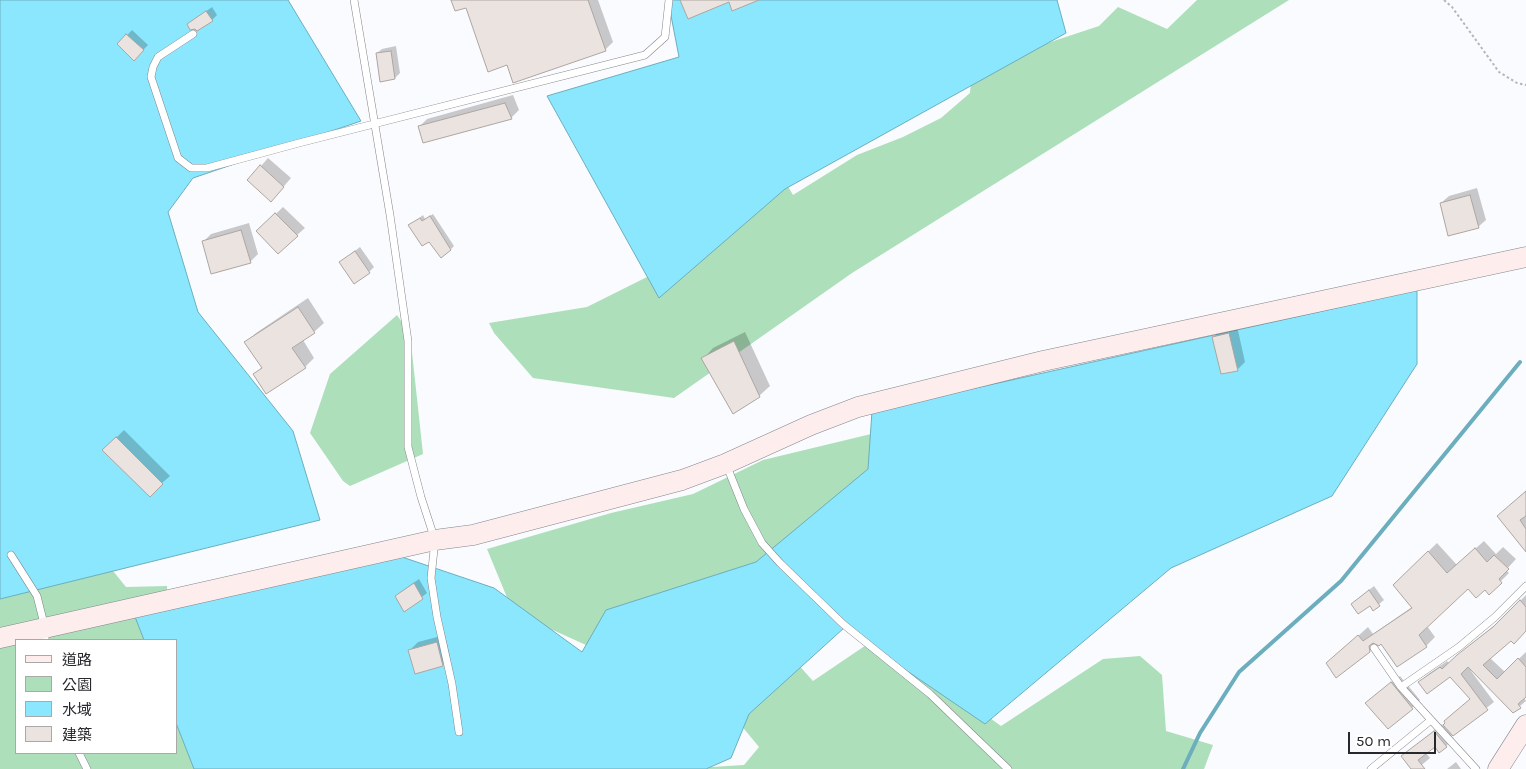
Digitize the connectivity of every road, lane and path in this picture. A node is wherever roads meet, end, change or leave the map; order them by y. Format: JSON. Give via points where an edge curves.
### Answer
{"nodes":[{"id":1,"x":354,"y":0,"type":"edge"},
{"id":2,"x":669,"y":0,"type":"edge"},
{"id":3,"x":1444,"y":0,"type":"edge"},
{"id":4,"x":193,"y":34,"type":"dead end"},
{"id":5,"x":1526,"y":85,"type":"edge"},
{"id":6,"x":375,"y":124,"type":"junction"},
{"id":7,"x":1526,"y":256,"type":"edge"},
{"id":8,"x":726,"y":464,"type":"junction"},
{"id":9,"x":435,"y":540,"type":"junction"},
{"id":10,"x":11,"y":555,"type":"dead end"},
{"id":11,"x":1526,"y":586,"type":"edge"},
{"id":12,"x":45,"y":634,"type":"edge"},
{"id":13,"x":0,"y":638,"type":"edge"},
{"id":14,"x":1374,"y":648,"type":"dead end"},
{"id":15,"x":1401,"y":687,"type":"junction"},
{"id":16,"x":1431,"y":720,"type":"junction"},
{"id":17,"x":1526,"y":724,"type":"edge"},
{"id":18,"x":459,"y":732,"type":"dead end"},
{"id":19,"x":80,"y":754,"type":"edge"},
{"id":20,"x":87,"y":769,"type":"edge"},
{"id":21,"x":1008,"y":769,"type":"edge"},
{"id":22,"x":1371,"y":769,"type":"edge"},
{"id":23,"x":1476,"y":769,"type":"edge"},
{"id":24,"x":1498,"y":769,"type":"edge"}],
"edges":[{"from":1,"to":6,"type":"lane"},
{"from":2,"to":6,"type":"lane","via":[[665,37],[645,55]]},
{"from":3,"to":5,"type":"path","via":[[1499,72],[1516,83]]},
{"from":4,"to":6,"type":"lane","via":[[158,57],[151,77],[178,158],[191,168],[207,168]]},
{"from":6,"to":9,"type":"lane","via":[[408,341],[408,447]]},
{"from":7,"to":8,"type":"street","via":[[1043,362],[858,407]]},
{"from":8,"to":9,"type":"street","via":[[682,480],[473,535]]},
{"from":8,"to":21,"type":"lane","via":[[762,543],[780,563],[843,624],[930,694]]},
{"from":9,"to":12,"type":"street"},
{"from":9,"to":18,"type":"lane","via":[[431,578]]},
{"from":10,"to":12,"type":"lane","via":[[37,596]]},
{"from":11,"to":15,"type":"lane","via":[[1459,647]]},
{"from":12,"to":13,"type":"street"},
{"from":14,"to":15,"type":"lane"},
{"from":15,"to":16,"type":"lane"},
{"from":16,"to":22,"type":"lane"},
{"from":16,"to":23,"type":"lane"},
{"from":17,"to":24,"type":"street"},
{"from":19,"to":20,"type":"lane"}]}
